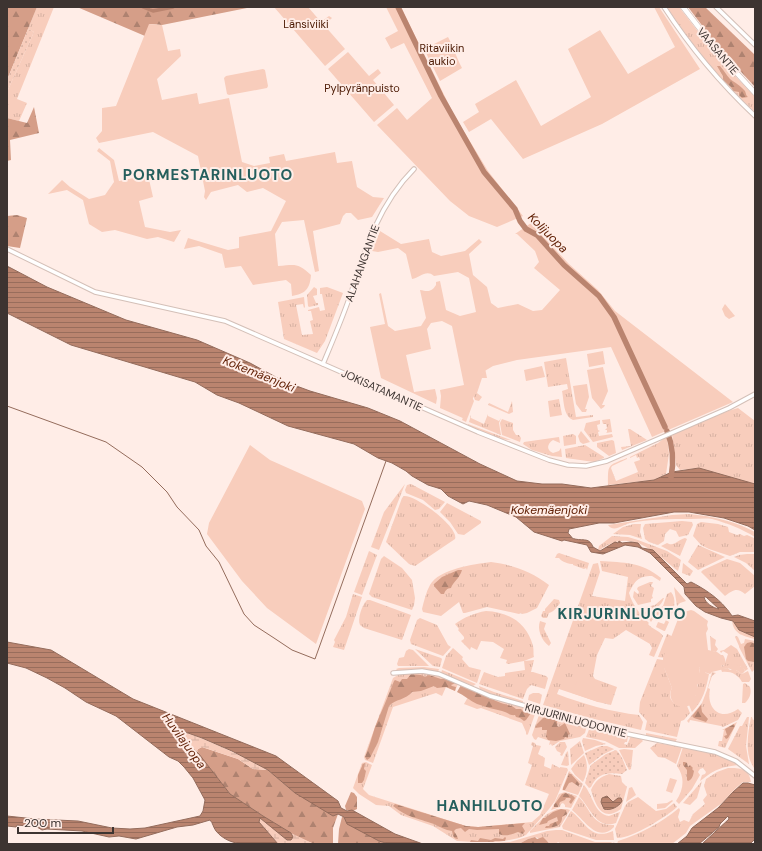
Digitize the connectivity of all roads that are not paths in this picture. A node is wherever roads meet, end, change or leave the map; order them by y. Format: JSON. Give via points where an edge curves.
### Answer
{"nodes":[{"id":1,"x":664,"y":7,"type":"edge"},
{"id":2,"x":683,"y":7,"type":"edge"},
{"id":3,"x":716,"y":7,"type":"edge"},
{"id":4,"x":755,"y":45,"type":"edge"},
{"id":5,"x":755,"y":93,"type":"edge"},
{"id":6,"x":755,"y":116,"type":"edge"},
{"id":7,"x":414,"y":169,"type":"dead end"},
{"id":8,"x":7,"y":249,"type":"edge"},
{"id":9,"x":323,"y":364,"type":"junction"},
{"id":10,"x":755,"y":394,"type":"edge"},
{"id":11,"x":393,"y":673,"type":"dead end"},
{"id":12,"x":755,"y":776,"type":"edge"}],
"edges":[{"from":1,"to":6,"type":"street","via":[[707,66]]},
{"from":2,"to":5,"type":"main road","name":"VAASANTIE","via":[[722,58]]},
{"from":3,"to":4,"type":"street"},
{"from":7,"to":9,"type":"street","name":"ALAHANGANTIE","via":[[377,220]]},
{"from":8,"to":9,"type":"street","name":"JOKISATAMANTIE","via":[[96,292],[225,321]]},
{"from":9,"to":10,"type":"street","name":"JOKISATAMANTIE","via":[[478,432],[568,465],[586,466],[600,463],[729,408]]},
{"from":11,"to":12,"type":"street","name":"KIRJURINLUODONTIE","via":[[439,674],[514,704],[629,734],[715,752],[741,764]]}]}
